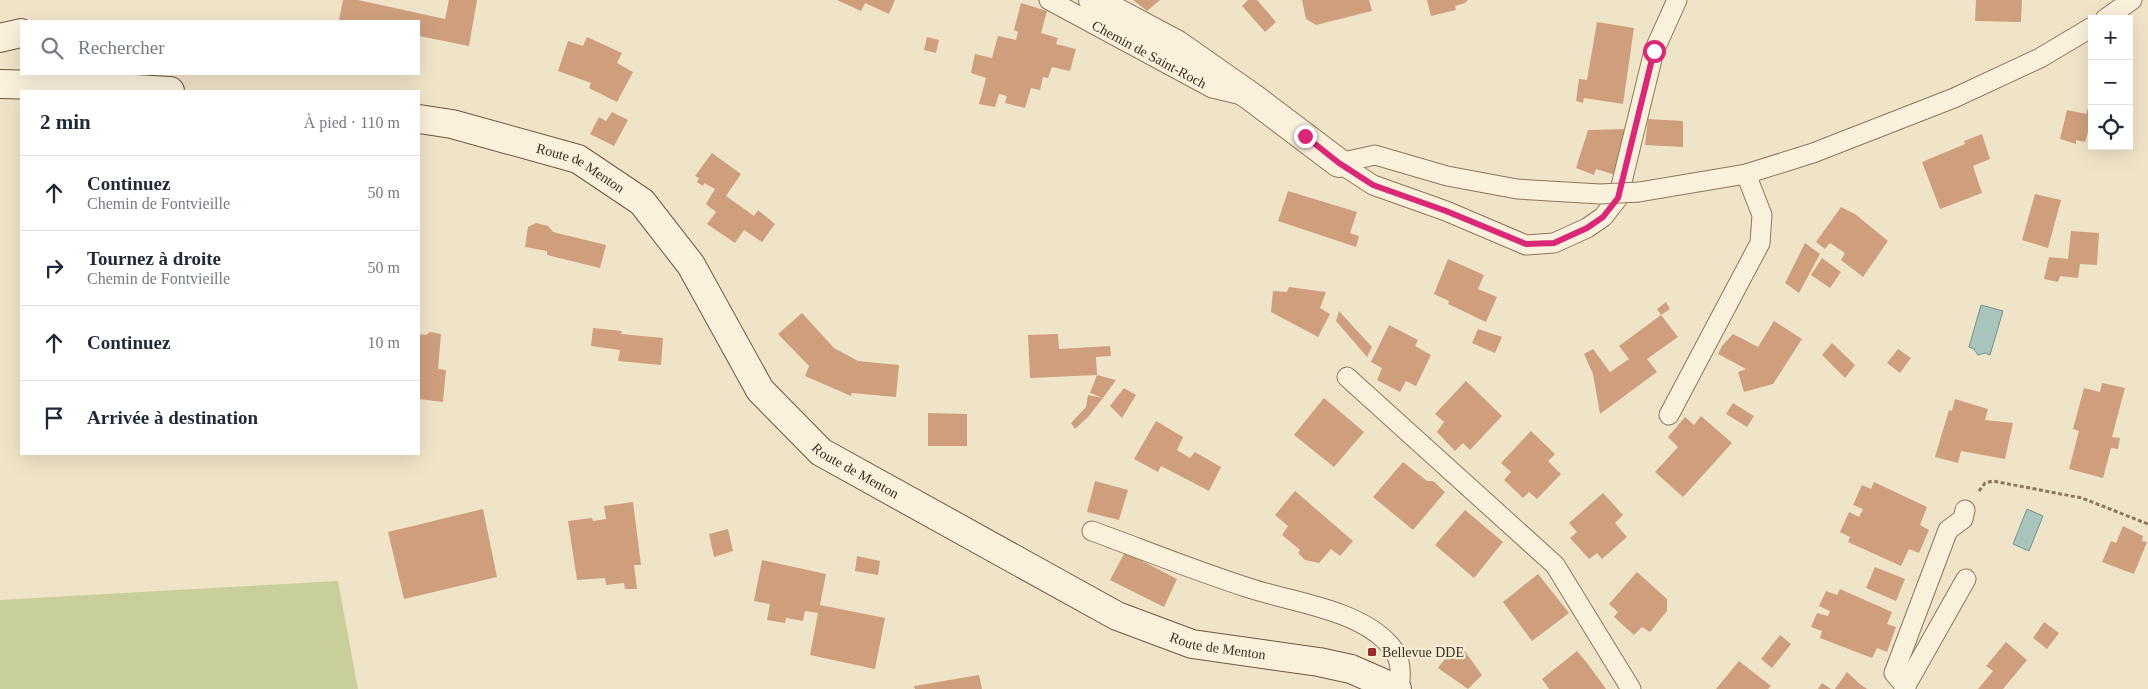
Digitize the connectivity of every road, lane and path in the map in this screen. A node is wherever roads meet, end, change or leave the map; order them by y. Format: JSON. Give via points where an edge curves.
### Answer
{"nodes":[{"id":1,"x":1049,"y":0,"type":"edge"},
{"id":2,"x":1093,"y":0,"type":"edge"},
{"id":3,"x":1677,"y":0,"type":"edge"},
{"id":4,"x":2132,"y":0,"type":"edge"},
{"id":5,"x":2111,"y":15,"type":"edge"},
{"id":6,"x":2088,"y":29,"type":"edge"},
{"id":7,"x":20,"y":33,"type":"edge"},
{"id":8,"x":0,"y":38,"type":"edge"},
{"id":9,"x":80,"y":80,"type":"edge"},
{"id":10,"x":0,"y":84,"type":"edge"},
{"id":11,"x":162,"y":90,"type":"edge"},
{"id":12,"x":1253,"y":98,"type":"junction"},
{"id":13,"x":420,"y":119,"type":"edge"},
{"id":14,"x":1339,"y":163,"type":"junction"},
{"id":15,"x":1746,"y":174,"type":"junction"},
{"id":16,"x":1347,"y":377,"type":"dead end"},
{"id":17,"x":1669,"y":415,"type":"dead end"},
{"id":18,"x":1965,"y":510,"type":"joint"},
{"id":19,"x":2148,"y":524,"type":"edge"},
{"id":20,"x":1092,"y":531,"type":"dead end"},
{"id":21,"x":1966,"y":579,"type":"dead end"},
{"id":22,"x":1905,"y":688,"type":"edge"},
{"id":23,"x":1398,"y":689,"type":"edge"},
{"id":24,"x":1631,"y":689,"type":"edge"}],
"edges":[{"from":1,"to":12,"type":"lane","name":"Chemin de Saint-Roch","via":[[1212,88]]},
{"from":2,"to":12,"type":"main road","via":[[1176,44]]},
{"from":3,"to":14,"type":"lane","via":[[1654,51],[1618,198],[1603,217],[1587,228],[1554,243],[1526,244],[1373,185]]},
{"from":4,"to":5,"type":"lane"},
{"from":6,"to":15,"type":"lane","via":[[2040,58],[1954,98],[1813,153]]},
{"from":7,"to":8,"type":"main road"},
{"from":9,"to":10,"type":"main road"},
{"from":9,"to":11,"type":"main road"},
{"from":12,"to":14,"type":"main road"},
{"from":13,"to":23,"type":"main road","name":"Route de Menton","via":[[452,124],[578,159],[642,202],[691,265],[760,390],[821,452],[1117,616],[1192,644],[1319,662],[1351,670]]},
{"from":14,"to":15,"type":"lane","bridge":true,"via":[[1375,155],[1447,176],[1517,190],[1600,194],[1639,192]]},
{"from":15,"to":17,"type":"lane","via":[[1762,215],[1760,243]]},
{"from":16,"to":24,"type":"lane","via":[[1555,564]]},
{"from":18,"to":19,"type":"path","via":[[1985,483],[1993,481],[2082,498]]},
{"from":18,"to":22,"type":"lane","via":[[1962,519],[1948,530],[1894,673]]},
{"from":20,"to":23,"type":"lane","via":[[1250,588],[1328,610],[1366,627],[1386,641],[1400,660],[1402,673]]},
{"from":21,"to":22,"type":"lane"}]}
